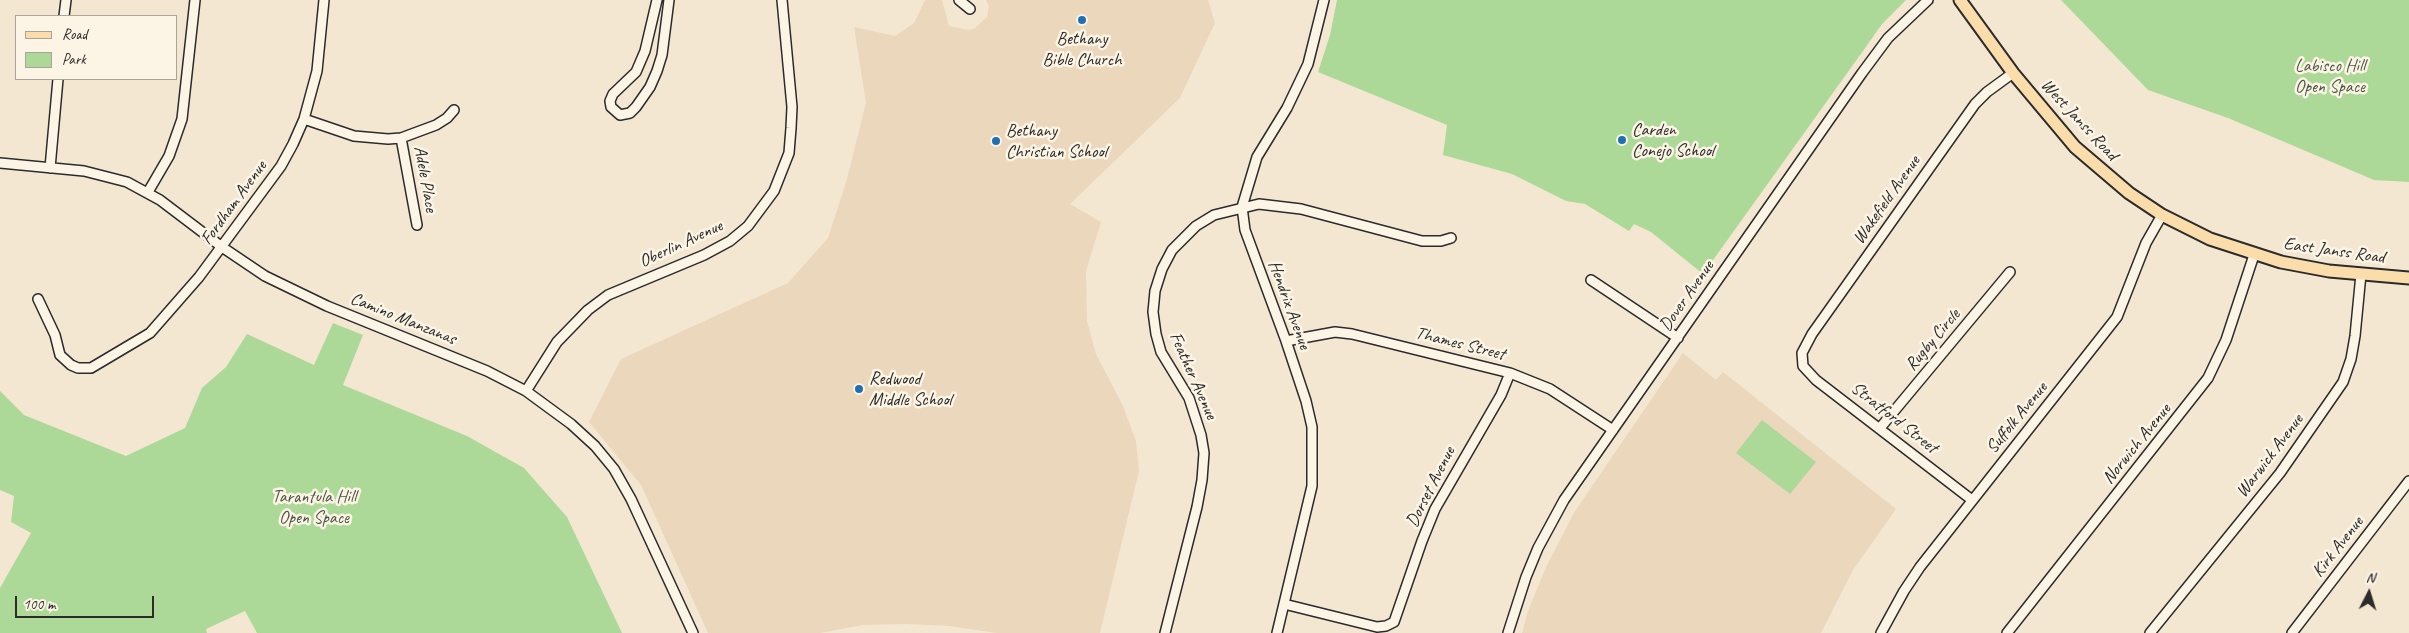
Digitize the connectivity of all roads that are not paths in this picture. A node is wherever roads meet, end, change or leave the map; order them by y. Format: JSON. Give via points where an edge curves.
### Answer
{"nodes":[{"id":1,"x":66,"y":0,"type":"edge"},
{"id":2,"x":195,"y":0,"type":"edge"},
{"id":3,"x":324,"y":0,"type":"edge"},
{"id":4,"x":657,"y":0,"type":"edge"},
{"id":5,"x":668,"y":0,"type":"edge"},
{"id":6,"x":782,"y":0,"type":"edge"},
{"id":7,"x":959,"y":0,"type":"edge"},
{"id":8,"x":1324,"y":0,"type":"edge"},
{"id":9,"x":1928,"y":0,"type":"edge"},
{"id":10,"x":1960,"y":0,"type":"edge"},
{"id":11,"x":970,"y":9,"type":"dead end"},
{"id":12,"x":64,"y":15,"type":"edge"},
{"id":13,"x":2013,"y":73,"type":"junction"},
{"id":14,"x":58,"y":80,"type":"edge"},
{"id":15,"x":454,"y":110,"type":"dead end"},
{"id":16,"x":304,"y":119,"type":"junction"},
{"id":17,"x":401,"y":138,"type":"junction"},
{"id":18,"x":0,"y":163,"type":"edge"},
{"id":19,"x":50,"y":168,"type":"junction"},
{"id":20,"x":148,"y":192,"type":"junction"},
{"id":21,"x":1242,"y":206,"type":"junction"},
{"id":22,"x":2162,"y":215,"type":"junction"},
{"id":23,"x":417,"y":225,"type":"dead end"},
{"id":24,"x":1450,"y":238,"type":"dead end"},
{"id":25,"x":222,"y":246,"type":"junction"},
{"id":26,"x":2254,"y":255,"type":"junction"},
{"id":27,"x":2010,"y":272,"type":"dead end"},
{"id":28,"x":2361,"y":274,"type":"junction"},
{"id":29,"x":2409,"y":278,"type":"edge"},
{"id":30,"x":1591,"y":280,"type":"dead end"},
{"id":31,"x":38,"y":299,"type":"dead end"},
{"id":32,"x":1678,"y":338,"type":"junction"},
{"id":33,"x":1286,"y":341,"type":"junction"},
{"id":34,"x":1802,"y":359,"type":"joint"},
{"id":35,"x":1510,"y":373,"type":"junction"},
{"id":36,"x":526,"y":391,"type":"junction"},
{"id":37,"x":1880,"y":428,"type":"junction"},
{"id":38,"x":1613,"y":430,"type":"junction"},
{"id":39,"x":2409,"y":481,"type":"edge"},
{"id":40,"x":1972,"y":500,"type":"junction"},
{"id":41,"x":1284,"y":604,"type":"junction"},
{"id":42,"x":693,"y":633,"type":"edge"},
{"id":43,"x":1165,"y":633,"type":"edge"},
{"id":44,"x":1277,"y":633,"type":"edge"},
{"id":45,"x":1508,"y":633,"type":"edge"},
{"id":46,"x":1881,"y":633,"type":"edge"},
{"id":47,"x":2007,"y":633,"type":"edge"},
{"id":48,"x":2150,"y":633,"type":"edge"},
{"id":49,"x":2292,"y":633,"type":"edge"}],
"edges":[{"from":1,"to":12,"type":"street"},
{"from":2,"to":20,"type":"street","via":[[182,119],[169,156]]},
{"from":3,"to":16,"type":"street","name":"Fordham Avenue","via":[[317,71]]},
{"from":4,"to":5,"type":"street","via":[[645,51],[636,72],[610,101],[611,107],[620,115],[625,116],[636,106],[657,71]]},
{"from":6,"to":36,"type":"street","name":"Oberlin Avenue","via":[[792,128],[788,153],[774,191],[748,226],[730,241],[608,295],[588,310],[557,342]]},
{"from":7,"to":11,"type":"street"},
{"from":8,"to":21,"type":"street","name":"Hendrix Avenue","via":[[1308,64],[1287,108],[1257,157]]},
{"from":9,"to":32,"type":"street","name":"Dover Avenue","via":[[1888,38],[1862,73]]},
{"from":10,"to":13,"type":"main road","name":"West Janss Road"},
{"from":13,"to":22,"type":"main road","name":"West Janss Road","via":[[2075,147],[2128,193]]},
{"from":13,"to":34,"type":"street","name":"Wakefield Avenue","via":[[1975,104],[1812,334]]},
{"from":14,"to":19,"type":"street"},
{"from":15,"to":17,"type":"street","via":[[436,125]]},
{"from":16,"to":17,"type":"street","via":[[363,138]]},
{"from":16,"to":25,"type":"street","name":"Fordham Avenue","via":[[281,166]]},
{"from":17,"to":23,"type":"street","name":"Adele Place"},
{"from":18,"to":19,"type":"street","name":"Camino Manzanas"},
{"from":19,"to":20,"type":"street","name":"Camino Manzanas","via":[[107,175]]},
{"from":20,"to":25,"type":"street","name":"Camino Manzanas"},
{"from":21,"to":24,"type":"street","name":"Feather Avenue","via":[[1259,204],[1301,210],[1422,241]]},
{"from":21,"to":33,"type":"street","name":"Hendrix Avenue","via":[[1245,230]]},
{"from":21,"to":43,"type":"street","name":"Feather Avenue","via":[[1214,215],[1183,237],[1162,269],[1155,291],[1153,312],[1161,352],[1189,398],[1204,454],[1197,507]]},
{"from":22,"to":26,"type":"main road","name":"West Janss Road","via":[[2210,239]]},
{"from":22,"to":40,"type":"street","name":"Suffolk Avenue","via":[[2146,242],[2117,317]]},
{"from":25,"to":31,"type":"street","name":"Fordham Avenue","via":[[150,333],[91,368],[71,365],[60,355],[55,335]]},
{"from":25,"to":36,"type":"street","name":"Camino Manzanas","via":[[265,276],[304,295],[487,370]]},
{"from":26,"to":28,"type":"main road","name":"East Janss Road","via":[[2306,267]]},
{"from":26,"to":47,"type":"street","name":"Norwich Avenue","via":[[2226,340],[2208,378]]},
{"from":27,"to":37,"type":"street","name":"Rugby Circle"},
{"from":28,"to":29,"type":"main road","name":"East Janss Road"},
{"from":28,"to":48,"type":"street","name":"Warwick Avenue","via":[[2355,336],[2343,382],[2280,473]]},
{"from":30,"to":32,"type":"street"},
{"from":32,"to":38,"type":"street","name":"Dover Avenue"},
{"from":33,"to":35,"type":"street","name":"Thames Street","via":[[1335,332],[1352,334]]},
{"from":33,"to":41,"type":"street","name":"Hendrix Avenue","via":[[1312,426],[1313,450],[1312,486]]},
{"from":34,"to":37,"type":"street","name":"Stratford Street","via":[[1807,372],[1816,380]]},
{"from":35,"to":38,"type":"street","name":"Thames Street","via":[[1550,389]]},
{"from":35,"to":41,"type":"street","name":"Dorset Avenue","via":[[1501,395],[1435,510],[1394,622],[1377,627]]},
{"from":36,"to":42,"type":"street","name":"Camino Manzanas","via":[[571,424],[614,469]]},
{"from":37,"to":40,"type":"street","name":"Stratford Street"},
{"from":38,"to":45,"type":"street","name":"Dover Avenue","via":[[1564,500],[1541,542]]},
{"from":39,"to":49,"type":"street","name":"Kirk Avenue"},
{"from":40,"to":46,"type":"street","name":"Suffolk Avenue","via":[[1920,567]]},
{"from":41,"to":44,"type":"street","name":"Hendrix Avenue"}]}
